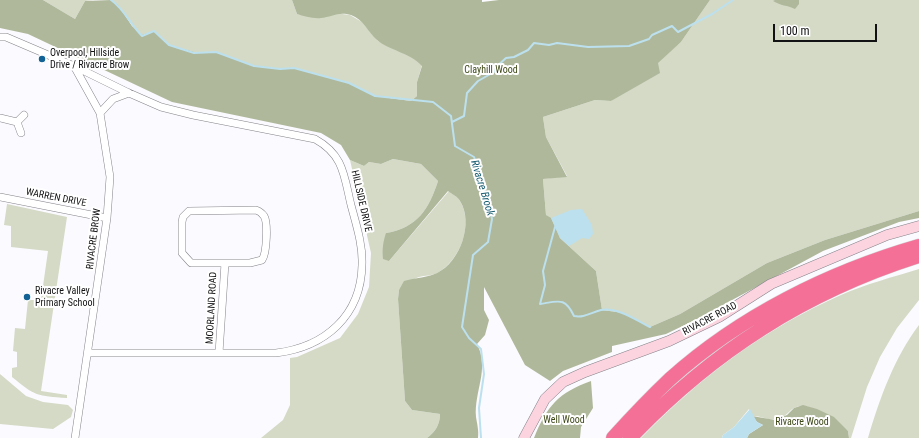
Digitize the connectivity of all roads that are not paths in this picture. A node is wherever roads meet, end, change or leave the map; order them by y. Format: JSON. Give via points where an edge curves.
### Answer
{"nodes":[{"id":1,"x":0,"y":37,"type":"edge"},
{"id":2,"x":74,"y":66,"type":"junction"},
{"id":3,"x":129,"y":94,"type":"junction"},
{"id":4,"x":100,"y":113,"type":"junction"},
{"id":5,"x":24,"y":114,"type":"dead end"},
{"id":6,"x":0,"y":118,"type":"edge"},
{"id":7,"x":17,"y":122,"type":"junction"},
{"id":8,"x":21,"y":133,"type":"dead end"},
{"id":9,"x":0,"y":197,"type":"edge"},
{"id":10,"x":107,"y":218,"type":"junction"},
{"id":11,"x":919,"y":226,"type":"edge"},
{"id":12,"x":919,"y":246,"type":"edge"},
{"id":13,"x":919,"y":256,"type":"edge"},
{"id":14,"x":225,"y":263,"type":"junction"},
{"id":15,"x":88,"y":354,"type":"junction"},
{"id":16,"x":219,"y":354,"type":"junction"},
{"id":17,"x":75,"y":438,"type":"edge"},
{"id":18,"x":524,"y":438,"type":"edge"},
{"id":19,"x":613,"y":438,"type":"edge"},
{"id":20,"x":630,"y":438,"type":"edge"}],
"edges":[{"from":1,"to":2,"type":"street","name":"HILLSIDE DRIVE","via":[[6,37]]},
{"from":2,"to":3,"type":"street","name":"HILLSIDE DRIVE"},
{"from":2,"to":4,"type":"street","name":"RIVACRE BROW"},
{"from":3,"to":4,"type":"street","via":[[113,99]]},
{"from":3,"to":16,"type":"street","name":"HILLSIDE DRIVE","via":[[193,116],[316,139],[327,146],[341,163],[363,263],[361,280],[349,312],[335,329],[322,339],[302,348],[276,354]]},
{"from":4,"to":10,"type":"street","name":"RIVACRE BROW","via":[[110,177]]},
{"from":5,"to":7,"type":"street"},
{"from":6,"to":7,"type":"street"},
{"from":7,"to":8,"type":"street"},
{"from":9,"to":10,"type":"street","name":"WARREN DRIVE"},
{"from":10,"to":15,"type":"street","name":"RIVACRE BROW"},
{"from":11,"to":18,"type":"main road","name":"RIVACRE ROAD","via":[[887,235],[771,284],[718,317],[669,341],[563,382],[545,400]]},
{"from":12,"to":19,"type":"highway","via":[[818,282],[781,302],[707,349],[670,379]]},
{"from":13,"to":20,"type":"highway","via":[[822,293],[779,316],[701,372],[659,408]]},
{"from":14,"to":14,"type":"street","name":"MOORLAND ROAD","via":[[257,262],[264,256],[264,216],[256,210],[189,211],[182,222],[184,257],[191,263]]},
{"from":14,"to":16,"type":"street","name":"MOORLAND ROAD"},
{"from":15,"to":16,"type":"street","name":"HILLSIDE DRIVE"},
{"from":15,"to":17,"type":"street","name":"RIVACRE BROW"}]}
